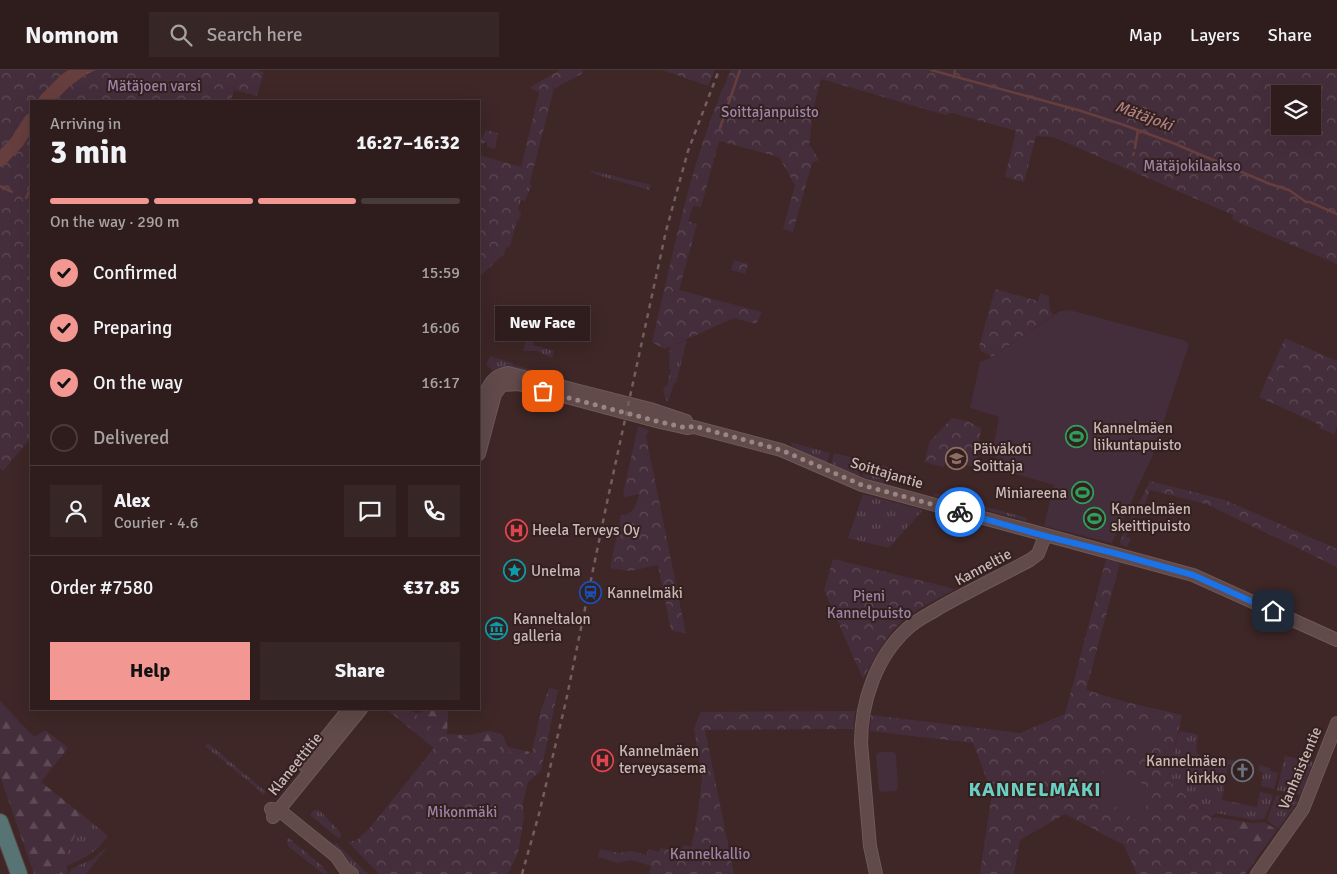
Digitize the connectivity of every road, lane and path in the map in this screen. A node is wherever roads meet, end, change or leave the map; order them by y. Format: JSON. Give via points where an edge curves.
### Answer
{"nodes":[{"id":1,"x":495,"y":383,"type":"junction"},
{"id":2,"x":480,"y":416,"type":"edge"},
{"id":3,"x":480,"y":450,"type":"edge"},
{"id":4,"x":1045,"y":536,"type":"junction"},
{"id":5,"x":1337,"y":640,"type":"edge"},
{"id":6,"x":348,"y":710,"type":"edge"},
{"id":7,"x":360,"y":710,"type":"edge"},
{"id":8,"x":1337,"y":723,"type":"edge"},
{"id":9,"x":274,"y":812,"type":"junction"},
{"id":10,"x":0,"y":822,"type":"edge"},
{"id":11,"x":348,"y":871,"type":"edge"},
{"id":12,"x":19,"y":874,"type":"edge"},
{"id":13,"x":876,"y":874,"type":"edge"},
{"id":14,"x":1257,"y":874,"type":"edge"}],
"edges":[{"from":1,"to":2,"type":"main road","via":[[488,386]]},
{"from":1,"to":3,"type":"main road"},
{"from":1,"to":4,"type":"main road","name":"Soittajantie","via":[[518,384],[781,450],[862,485]]},
{"from":4,"to":5,"type":"main road","via":[[1196,576]]},
{"from":4,"to":13,"type":"main road","name":"Kanneltie","via":[[1038,554],[1030,560],[916,622],[897,640],[880,665],[867,695],[861,726],[870,846]]},
{"from":6,"to":9,"type":"main road","name":"Klaneettitie"},
{"from":7,"to":9,"type":"main road","name":"Klaneettitie"},
{"from":8,"to":14,"type":"main road","name":"Vanhaistentie","via":[[1304,809]]},
{"from":9,"to":11,"type":"main road","via":[[336,856]]},
{"from":10,"to":12,"type":"highway"}]}
